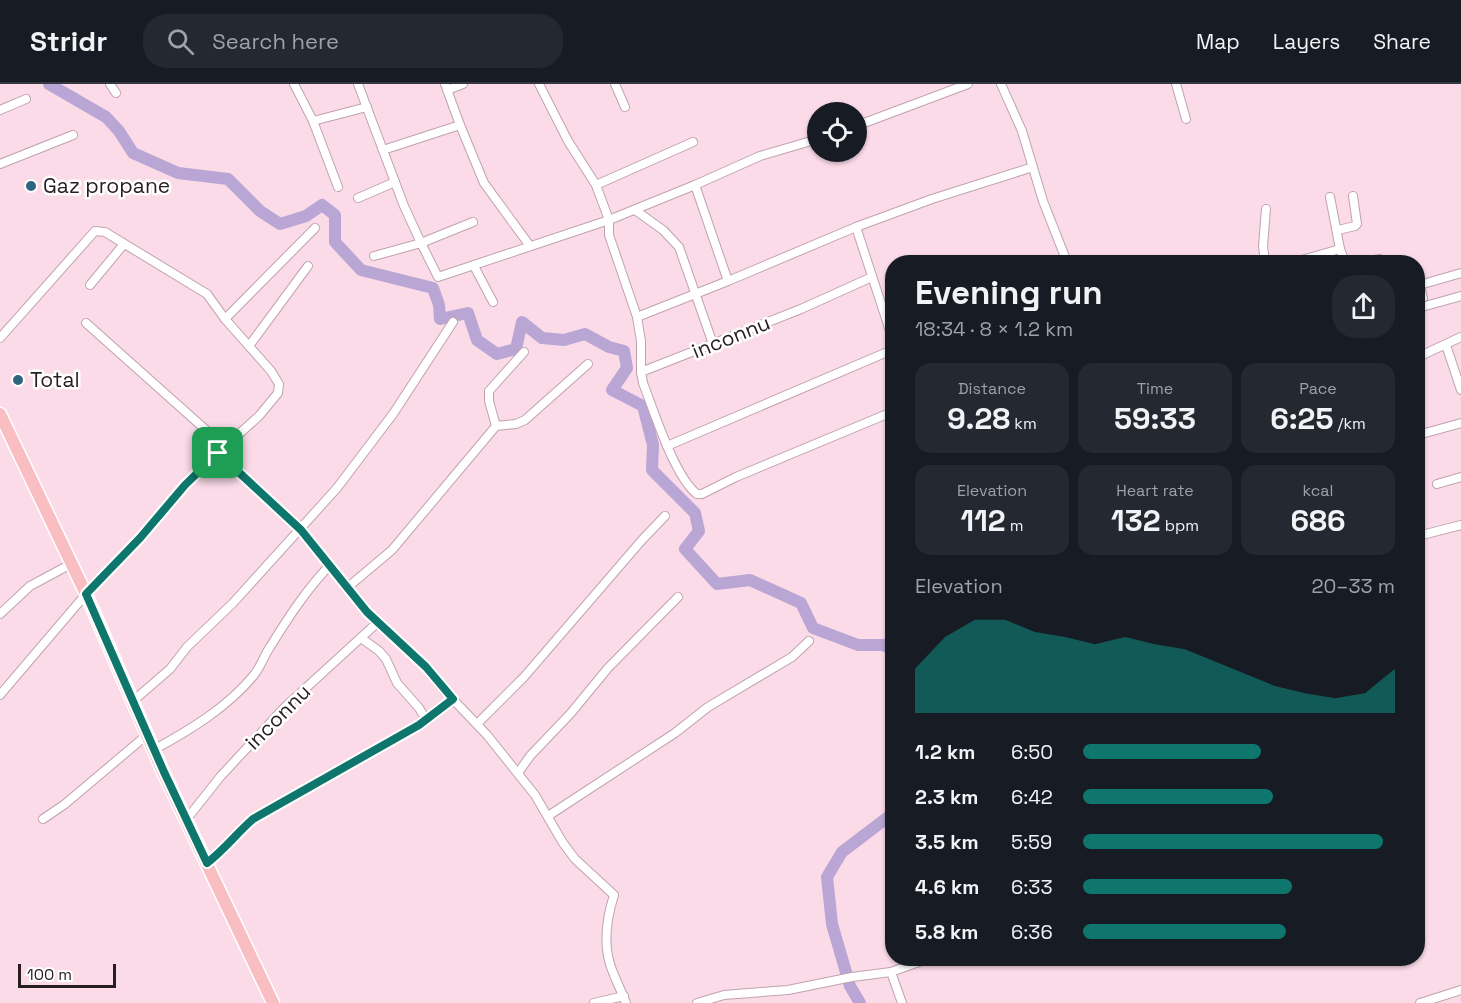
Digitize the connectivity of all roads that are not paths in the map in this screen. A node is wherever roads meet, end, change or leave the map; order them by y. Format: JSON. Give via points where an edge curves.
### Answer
{"nodes":[{"id":1,"x":110,"y":84,"type":"edge"},
{"id":2,"x":294,"y":84,"type":"edge"},
{"id":3,"x":358,"y":84,"type":"edge"},
{"id":4,"x":463,"y":84,"type":"edge"},
{"id":5,"x":538,"y":84,"type":"edge"},
{"id":6,"x":615,"y":84,"type":"edge"},
{"id":7,"x":968,"y":84,"type":"edge"},
{"id":8,"x":1001,"y":84,"type":"edge"},
{"id":9,"x":1176,"y":84,"type":"edge"},
{"id":10,"x":446,"y":87,"type":"edge"},
{"id":11,"x":116,"y":93,"type":"dead end"},
{"id":12,"x":26,"y":99,"type":"dead end"},
{"id":13,"x":367,"y":107,"type":"junction"},
{"id":14,"x":624,"y":107,"type":"dead end"},
{"id":15,"x":0,"y":110,"type":"edge"},
{"id":16,"x":1186,"y":119,"type":"dead end"},
{"id":17,"x":313,"y":121,"type":"junction"},
{"id":18,"x":867,"y":122,"type":"edge"},
{"id":19,"x":460,"y":125,"type":"junction"},
{"id":20,"x":73,"y":135,"type":"dead end"},
{"id":21,"x":693,"y":142,"type":"dead end"},
{"id":22,"x":807,"y":143,"type":"edge"},
{"id":23,"x":383,"y":150,"type":"junction"},
{"id":24,"x":0,"y":164,"type":"edge"},
{"id":25,"x":1033,"y":167,"type":"junction"},
{"id":26,"x":395,"y":182,"type":"junction"},
{"id":27,"x":596,"y":185,"type":"junction"},
{"id":28,"x":695,"y":185,"type":"junction"},
{"id":29,"x":338,"y":187,"type":"dead end"},
{"id":30,"x":1330,"y":196,"type":"dead end"},
{"id":31,"x":1353,"y":196,"type":"dead end"},
{"id":32,"x":358,"y":198,"type":"dead end"},
{"id":33,"x":1266,"y":209,"type":"dead end"},
{"id":34,"x":635,"y":210,"type":"junction"},
{"id":35,"x":609,"y":220,"type":"junction"},
{"id":36,"x":473,"y":222,"type":"dead end"},
{"id":37,"x":856,"y":227,"type":"junction"},
{"id":38,"x":315,"y":228,"type":"dead end"},
{"id":39,"x":1338,"y":230,"type":"junction"},
{"id":40,"x":421,"y":243,"type":"junction"},
{"id":41,"x":124,"y":244,"type":"junction"},
{"id":42,"x":530,"y":246,"type":"junction"},
{"id":43,"x":1340,"y":249,"type":"junction"},
{"id":44,"x":1065,"y":255,"type":"edge"},
{"id":45,"x":1264,"y":255,"type":"edge"},
{"id":46,"x":1319,"y":255,"type":"edge"},
{"id":47,"x":1342,"y":255,"type":"edge"},
{"id":48,"x":374,"y":256,"type":"dead end"},
{"id":49,"x":308,"y":266,"type":"dead end"},
{"id":50,"x":474,"y":266,"type":"junction"},
{"id":51,"x":1461,"y":273,"type":"edge"},
{"id":52,"x":872,"y":277,"type":"junction"},
{"id":53,"x":728,"y":281,"type":"junction"},
{"id":54,"x":1425,"y":283,"type":"edge"},
{"id":55,"x":90,"y":285,"type":"dead end"},
{"id":56,"x":696,"y":294,"type":"junction"},
{"id":57,"x":1461,"y":296,"type":"edge"},
{"id":58,"x":493,"y":302,"type":"dead end"},
{"id":59,"x":1425,"y":306,"type":"edge"},
{"id":60,"x":885,"y":316,"type":"edge"},
{"id":61,"x":637,"y":317,"type":"junction"},
{"id":62,"x":225,"y":319,"type":"junction"},
{"id":63,"x":86,"y":322,"type":"dead end"},
{"id":64,"x":453,"y":322,"type":"dead end"},
{"id":65,"x":1461,"y":337,"type":"edge"},
{"id":66,"x":0,"y":338,"type":"edge"},
{"id":67,"x":713,"y":344,"type":"junction"},
{"id":68,"x":1446,"y":345,"type":"junction"},
{"id":69,"x":249,"y":346,"type":"junction"},
{"id":70,"x":524,"y":352,"type":"dead end"},
{"id":71,"x":885,"y":353,"type":"edge"},
{"id":72,"x":1425,"y":354,"type":"edge"},
{"id":73,"x":588,"y":364,"type":"dead end"},
{"id":74,"x":641,"y":372,"type":"junction"},
{"id":75,"x":1461,"y":390,"type":"edge"},
{"id":76,"x":0,"y":414,"type":"edge"},
{"id":77,"x":885,"y":415,"type":"edge"},
{"id":78,"x":1461,"y":423,"type":"edge"},
{"id":79,"x":496,"y":426,"type":"junction"},
{"id":80,"x":1425,"y":433,"type":"edge"},
{"id":81,"x":667,"y":446,"type":"junction"},
{"id":82,"x":225,"y":447,"type":"junction"},
{"id":83,"x":218,"y":453,"type":"junction"},
{"id":84,"x":1461,"y":477,"type":"edge"},
{"id":85,"x":1437,"y":484,"type":"dead end"},
{"id":86,"x":665,"y":516,"type":"dead end"},
{"id":87,"x":1461,"y":525,"type":"edge"},
{"id":88,"x":301,"y":530,"type":"junction"},
{"id":89,"x":1425,"y":534,"type":"edge"},
{"id":90,"x":71,"y":564,"type":"junction"},
{"id":91,"x":330,"y":565,"type":"junction"},
{"id":92,"x":348,"y":588,"type":"junction"},
{"id":93,"x":86,"y":594,"type":"junction"},
{"id":94,"x":678,"y":597,"type":"dead end"},
{"id":95,"x":0,"y":614,"type":"edge"},
{"id":96,"x":378,"y":622,"type":"junction"},
{"id":97,"x":361,"y":638,"type":"junction"},
{"id":98,"x":809,"y":641,"type":"dead end"},
{"id":99,"x":0,"y":695,"type":"edge"},
{"id":100,"x":453,"y":699,"type":"junction"},
{"id":101,"x":133,"y":701,"type":"junction"},
{"id":102,"x":426,"y":720,"type":"junction"},
{"id":103,"x":477,"y":724,"type":"junction"},
{"id":104,"x":148,"y":734,"type":"junction"},
{"id":105,"x":155,"y":749,"type":"junction"},
{"id":106,"x":518,"y":774,"type":"junction"},
{"id":107,"x":548,"y":816,"type":"junction"},
{"id":108,"x":43,"y":819,"type":"dead end"},
{"id":109,"x":186,"y":820,"type":"junction"},
{"id":110,"x":207,"y":863,"type":"junction"},
{"id":111,"x":908,"y":966,"type":"edge"},
{"id":112,"x":891,"y":972,"type":"junction"},
{"id":113,"x":1461,"y":990,"type":"edge"},
{"id":114,"x":625,"y":999,"type":"edge"},
{"id":115,"x":273,"y":1003,"type":"edge"},
{"id":116,"x":594,"y":1003,"type":"edge"},
{"id":117,"x":697,"y":1003,"type":"edge"},
{"id":118,"x":902,"y":1003,"type":"edge"},
{"id":119,"x":1420,"y":1003,"type":"edge"}],
"edges":[{"from":1,"to":11,"type":"street"},
{"from":2,"to":17,"type":"street"},
{"from":3,"to":13,"type":"street"},
{"from":4,"to":10,"type":"street"},
{"from":5,"to":27,"type":"street"},
{"from":6,"to":14,"type":"street"},
{"from":7,"to":18,"type":"street"},
{"from":8,"to":25,"type":"street"},
{"from":9,"to":16,"type":"street"},
{"from":10,"to":19,"type":"street"},
{"from":12,"to":15,"type":"street"},
{"from":13,"to":17,"type":"street"},
{"from":13,"to":23,"type":"street"},
{"from":17,"to":29,"type":"street"},
{"from":19,"to":23,"type":"street"},
{"from":19,"to":42,"type":"street","via":[[484,183]]},
{"from":20,"to":24,"type":"street"},
{"from":21,"to":27,"type":"street"},
{"from":22,"to":28,"type":"street","via":[[760,156]]},
{"from":23,"to":26,"type":"street"},
{"from":25,"to":37,"type":"street"},
{"from":25,"to":44,"type":"street"},
{"from":26,"to":32,"type":"street"},
{"from":26,"to":40,"type":"street"},
{"from":27,"to":35,"type":"street"},
{"from":28,"to":34,"type":"street"},
{"from":28,"to":53,"type":"street"},
{"from":30,"to":39,"type":"street"},
{"from":31,"to":39,"type":"street","via":[[1357,224]]},
{"from":33,"to":45,"type":"street"},
{"from":34,"to":35,"type":"street"},
{"from":34,"to":56,"type":"street","via":[[675,241]]},
{"from":35,"to":42,"type":"street"},
{"from":35,"to":61,"type":"street","via":[[609,235]]},
{"from":36,"to":40,"type":"street"},
{"from":37,"to":52,"type":"street"},
{"from":37,"to":53,"type":"street"},
{"from":38,"to":62,"type":"street"},
{"from":39,"to":43,"type":"street"},
{"from":40,"to":48,"type":"street"},
{"from":40,"to":50,"type":"street","via":[[438,277]]},
{"from":41,"to":55,"type":"street"},
{"from":41,"to":62,"type":"street","via":[[207,294]]},
{"from":41,"to":66,"type":"street","via":[[105,232],[95,231]]},
{"from":42,"to":50,"type":"street"},
{"from":43,"to":46,"type":"street"},
{"from":43,"to":47,"type":"street"},
{"from":49,"to":69,"type":"street"},
{"from":50,"to":58,"type":"street"},
{"from":51,"to":54,"type":"street"},
{"from":52,"to":60,"type":"street"},
{"from":52,"to":67,"type":"street","name":"inconnu"},
{"from":53,"to":56,"type":"street"},
{"from":56,"to":61,"type":"street"},
{"from":56,"to":67,"type":"street"},
{"from":57,"to":59,"type":"street"},
{"from":61,"to":74,"type":"street"},
{"from":62,"to":69,"type":"street"},
{"from":63,"to":82,"type":"street"},
{"from":64,"to":88,"type":"street","via":[[393,414]]},
{"from":65,"to":68,"type":"street"},
{"from":67,"to":74,"type":"street","name":"inconnu"},
{"from":68,"to":72,"type":"street"},
{"from":68,"to":75,"type":"street"},
{"from":69,"to":82,"type":"street","via":[[271,371],[279,384],[278,393]]},
{"from":70,"to":79,"type":"street","via":[[489,391]]},
{"from":71,"to":81,"type":"street"},
{"from":73,"to":79,"type":"street","via":[[525,420]]},
{"from":74,"to":81,"type":"street"},
{"from":76,"to":90,"type":"main road"},
{"from":77,"to":81,"type":"street","via":[[702,494],[691,489]]},
{"from":78,"to":80,"type":"street"},
{"from":79,"to":92,"type":"street","via":[[392,549]]},
{"from":82,"to":83,"type":"street"},
{"from":83,"to":88,"type":"street"},
{"from":83,"to":93,"type":"street"},
{"from":84,"to":85,"type":"street"},
{"from":86,"to":103,"type":"street"},
{"from":87,"to":89,"type":"street"},
{"from":88,"to":91,"type":"street"},
{"from":88,"to":101,"type":"street","via":[[170,669]]},
{"from":90,"to":93,"type":"main road"},
{"from":90,"to":95,"type":"street","via":[[30,586]]},
{"from":91,"to":92,"type":"street"},
{"from":91,"to":105,"type":"street","via":[[299,602],[245,685],[213,712]]},
{"from":92,"to":96,"type":"street"},
{"from":93,"to":99,"type":"street"},
{"from":93,"to":101,"type":"main road"},
{"from":94,"to":106,"type":"street","via":[[608,668]]},
{"from":96,"to":97,"type":"street","name":"inconnu"},
{"from":96,"to":100,"type":"street"},
{"from":97,"to":102,"type":"street","via":[[386,659],[397,683]]},
{"from":97,"to":109,"type":"street","name":"inconnu","via":[[284,708]]},
{"from":98,"to":107,"type":"street","via":[[792,657],[708,707]]},
{"from":100,"to":102,"type":"street"},
{"from":100,"to":103,"type":"street"},
{"from":101,"to":104,"type":"main road"},
{"from":102,"to":110,"type":"street","via":[[253,819]]},
{"from":103,"to":106,"type":"street"},
{"from":104,"to":105,"type":"main road"},
{"from":104,"to":108,"type":"street"},
{"from":105,"to":109,"type":"main road"},
{"from":106,"to":107,"type":"street"},
{"from":107,"to":114,"type":"street","via":[[575,859],[614,895],[606,944]]},
{"from":109,"to":110,"type":"main road"},
{"from":110,"to":115,"type":"main road"},
{"from":111,"to":112,"type":"street"},
{"from":112,"to":117,"type":"street","via":[[788,990],[724,995]]},
{"from":112,"to":118,"type":"street"},
{"from":113,"to":119,"type":"street"},
{"from":114,"to":116,"type":"street"}]}
